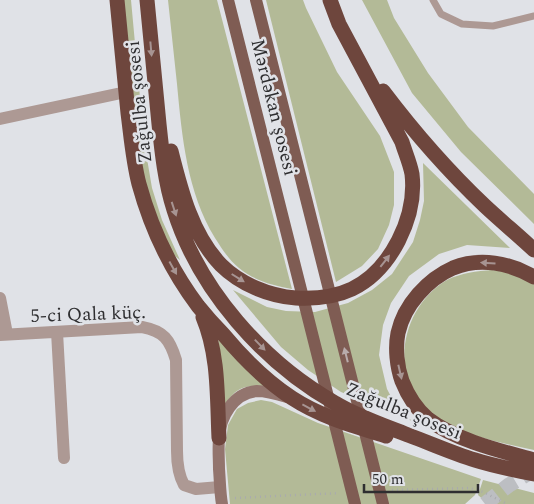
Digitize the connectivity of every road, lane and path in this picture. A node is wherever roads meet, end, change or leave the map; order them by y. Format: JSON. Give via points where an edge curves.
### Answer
{"nodes":[{"id":1,"x":117,"y":0,"type":"edge"},
{"id":2,"x":147,"y":0,"type":"edge"},
{"id":3,"x":228,"y":0,"type":"edge"},
{"id":4,"x":256,"y":0,"type":"edge"},
{"id":5,"x":330,"y":0,"type":"edge"},
{"id":6,"x":432,"y":0,"type":"edge"},
{"id":7,"x":534,"y":16,"type":"edge"},
{"id":8,"x":358,"y":58,"type":"junction"},
{"id":9,"x":154,"y":77,"type":"junction"},
{"id":10,"x":126,"y":92,"type":"junction"},
{"id":11,"x":0,"y":119,"type":"edge"},
{"id":12,"x":534,"y":250,"type":"edge"},
{"id":13,"x":534,"y":277,"type":"edge"},
{"id":14,"x":0,"y":298,"type":"edge"},
{"id":15,"x":198,"y":306,"type":"junction"},
{"id":16,"x":57,"y":332,"type":"junction"},
{"id":17,"x":4,"y":335,"type":"edge"},
{"id":18,"x":291,"y":398,"type":"junction"},
{"id":19,"x":219,"y":438,"type":"junction"},
{"id":20,"x":64,"y":458,"type":"dead end"},
{"id":21,"x":474,"y":460,"type":"junction"},
{"id":22,"x":534,"y":460,"type":"edge"},
{"id":23,"x":534,"y":474,"type":"edge"},
{"id":24,"x":220,"y":487,"type":"junction"},
{"id":25,"x":222,"y":504,"type":"edge"},
{"id":26,"x":355,"y":504,"type":"edge"},
{"id":27,"x":383,"y":504,"type":"edge"}],
"edges":[{"from":1,"to":10,"type":"highway"},
{"from":2,"to":9,"type":"highway","name":"Zağulba şosesi","one_way":true},
{"from":3,"to":26,"type":"main road","name":"Mərdəkan şosesi"},
{"from":27,"to":4,"type":"main road","name":"Mərdəkan şosesi","one_way":true},
{"from":5,"to":8,"type":"highway"},
{"from":6,"to":7,"type":"lane","via":[[441,14],[462,24],[493,26]]},
{"from":9,"to":8,"type":"highway","one_way":true,"via":[[185,201],[210,252],[229,272],[253,287],[278,295],[316,298],[350,290],[373,276],[396,246],[410,209],[412,174],[402,142]]},
{"from":8,"to":12,"type":"highway","via":[[409,125],[445,165]]},
{"from":9,"to":21,"type":"highway","name":"Zağulba şosesi","one_way":true,"via":[[163,158],[174,210],[199,268],[240,324],[269,355],[335,404]]},
{"from":10,"to":11,"type":"street"},
{"from":10,"to":15,"type":"highway","one_way":true,"via":[[130,136],[146,207],[165,252]]},
{"from":13,"to":22,"type":"highway","one_way":true,"via":[[516,267],[486,262],[454,268],[434,279],[405,314],[398,332],[397,354],[405,388],[414,405],[428,418],[472,441]]},
{"from":14,"to":17,"type":"street"},
{"from":15,"to":18,"type":"highway","via":[[245,359]]},
{"from":15,"to":19,"type":"highway","via":[[214,354]]},
{"from":16,"to":17,"type":"street","name":"5-ci Qala küç."},
{"from":16,"to":20,"type":"street"},
{"from":16,"to":24,"type":"street","name":"5-ci Qala küç.","via":[[142,326],[162,333],[176,360],[176,450],[181,479],[196,489]]},
{"from":18,"to":19,"type":"street","via":[[256,391],[242,396],[224,416]]},
{"from":18,"to":21,"type":"highway","one_way":true,"via":[[344,423]]},
{"from":19,"to":24,"type":"street"},
{"from":21,"to":23,"type":"highway","name":"Zağulba şosesi"},
{"from":24,"to":25,"type":"street"}]}
